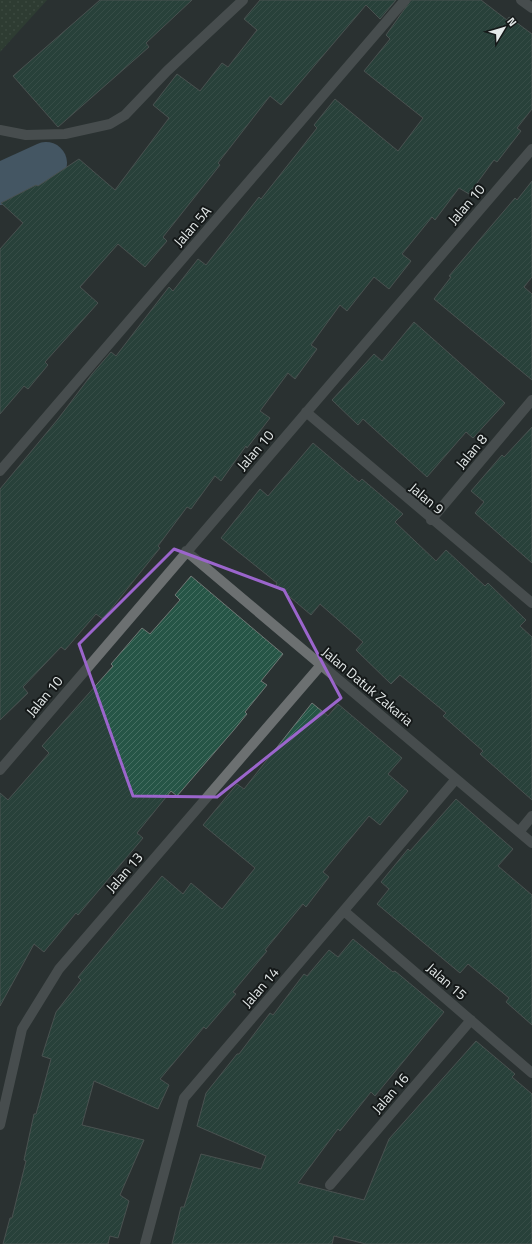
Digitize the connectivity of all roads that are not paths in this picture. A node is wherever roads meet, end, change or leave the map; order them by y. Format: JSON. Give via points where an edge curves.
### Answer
{"nodes":[{"id":1,"x":243,"y":0,"type":"edge"},
{"id":2,"x":405,"y":0,"type":"edge"},
{"id":3,"x":521,"y":0,"type":"edge"},
{"id":4,"x":532,"y":8,"type":"edge"},
{"id":5,"x":0,"y":130,"type":"edge"},
{"id":6,"x":532,"y":149,"type":"edge"},
{"id":7,"x":532,"y":400,"type":"edge"},
{"id":8,"x":306,"y":412,"type":"junction"},
{"id":9,"x":0,"y":471,"type":"edge"},
{"id":10,"x":431,"y":520,"type":"junction"},
{"id":11,"x":186,"y":551,"type":"junction"},
{"id":12,"x":532,"y":603,"type":"edge"},
{"id":13,"x":320,"y":665,"type":"junction"},
{"id":14,"x":0,"y":770,"type":"edge"},
{"id":15,"x":456,"y":780,"type":"junction"},
{"id":16,"x":532,"y":816,"type":"edge"},
{"id":17,"x":518,"y":832,"type":"junction"},
{"id":18,"x":532,"y":843,"type":"edge"},
{"id":19,"x":344,"y":911,"type":"junction"},
{"id":20,"x":471,"y":1020,"type":"junction"},
{"id":21,"x":532,"y":1073,"type":"edge"},
{"id":22,"x":0,"y":1125,"type":"edge"},
{"id":23,"x":330,"y":1185,"type":"dead end"},
{"id":24,"x":145,"y":1244,"type":"edge"}],
"edges":[{"from":1,"to":5,"type":"street","via":[[167,71],[125,115],[115,121],[66,134],[26,135]]},
{"from":2,"to":9,"type":"street","name":"Jalan 5A"},
{"from":3,"to":4,"type":"street"},
{"from":6,"to":8,"type":"street","name":"Jalan 10"},
{"from":7,"to":10,"type":"street","name":"Jalan 8"},
{"from":8,"to":10,"type":"street","name":"Jalan 9"},
{"from":8,"to":11,"type":"street","name":"Jalan 10"},
{"from":10,"to":12,"type":"street","name":"Jalan 9"},
{"from":11,"to":13,"type":"street","name":"Jalan Datuk Zakaria"},
{"from":11,"to":14,"type":"street","name":"Jalan 10"},
{"from":13,"to":15,"type":"street","name":"Jalan Datuk Zakaria"},
{"from":13,"to":22,"type":"street","name":"Jalan 13","via":[[59,969],[22,1029]]},
{"from":15,"to":17,"type":"street","name":"Jalan Datuk Zakaria"},
{"from":15,"to":19,"type":"street","name":"Jalan 14"},
{"from":16,"to":17,"type":"street"},
{"from":17,"to":18,"type":"street","name":"Jalan Datuk Zakaria"},
{"from":19,"to":20,"type":"street","name":"Jalan 15"},
{"from":19,"to":24,"type":"street","name":"Jalan 14","via":[[184,1098]]},
{"from":20,"to":21,"type":"street","name":"Jalan 15"},
{"from":20,"to":23,"type":"street","name":"Jalan 16"}]}
